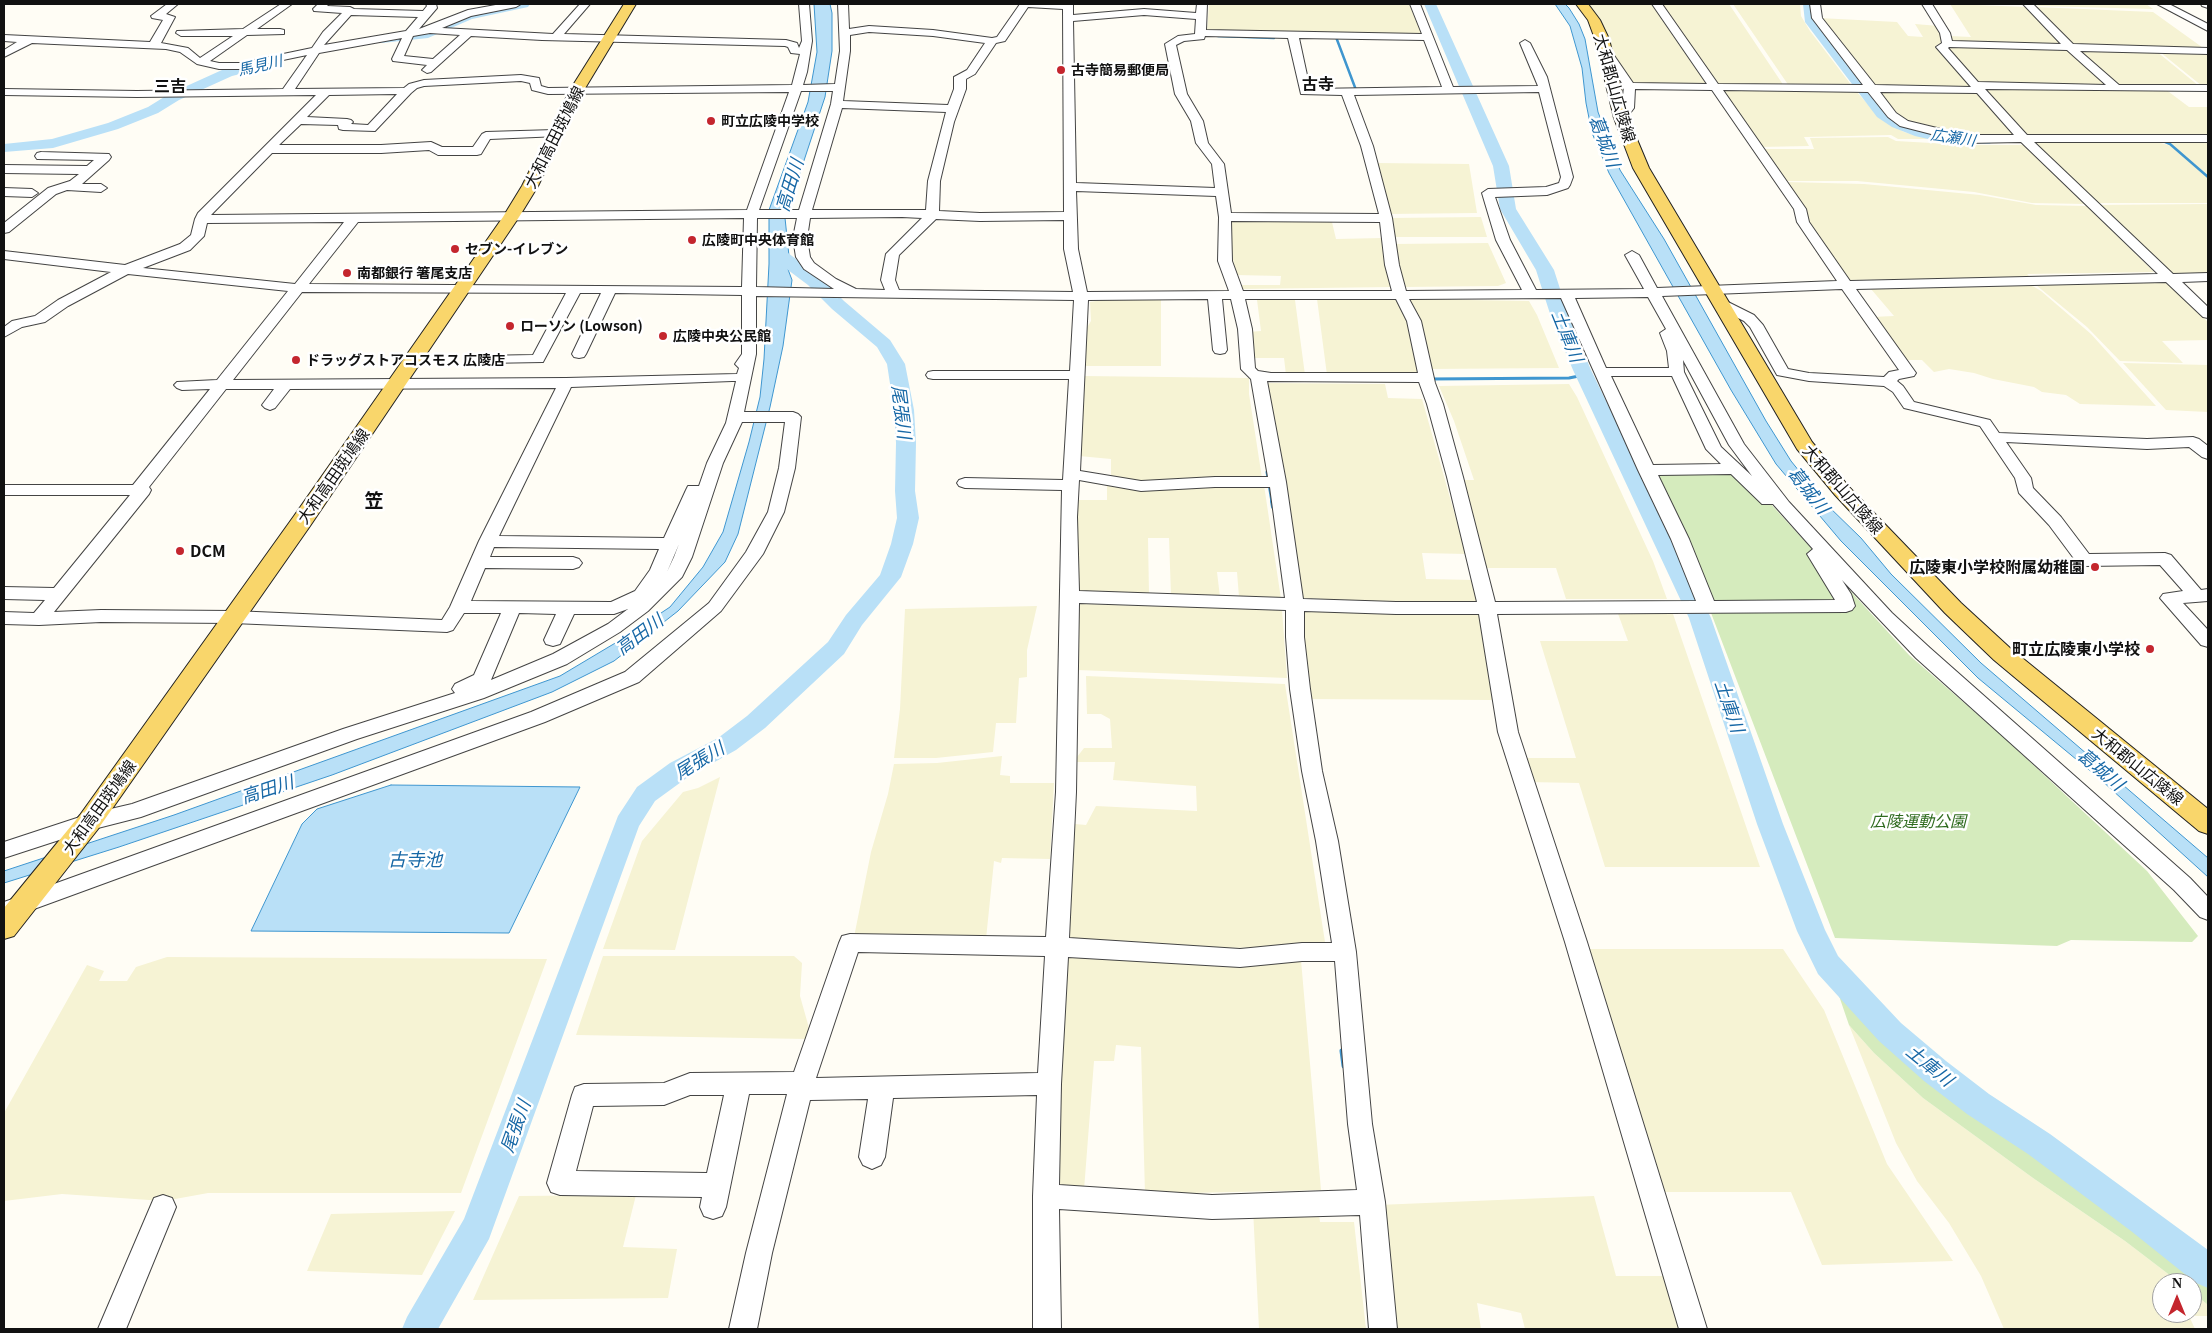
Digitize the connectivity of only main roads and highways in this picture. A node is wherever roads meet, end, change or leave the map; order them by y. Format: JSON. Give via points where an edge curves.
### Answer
{"nodes":[{"id":1,"x":630,"y":4,"type":"edge"},
{"id":2,"x":1582,"y":4,"type":"edge"},
{"id":3,"x":2208,"y":824,"type":"edge"},
{"id":4,"x":20,"y":903,"type":"edge"},
{"id":5,"x":4,"y":928,"type":"edge"}],
"edges":[{"from":1,"to":4,"type":"main road","name":"大和高田斑鳩線","via":[[577,90],[530,186],[511,217],[302,521],[86,825]]},
{"from":2,"to":3,"type":"main road","name":"大和郡山広陵線","via":[[1594,20],[1607,54],[1621,118],[1641,168],[1804,444],[1842,491],[1953,608],[2002,654]]},
{"from":4,"to":5,"type":"main road","name":"大和高田斑鳩線"}]}
